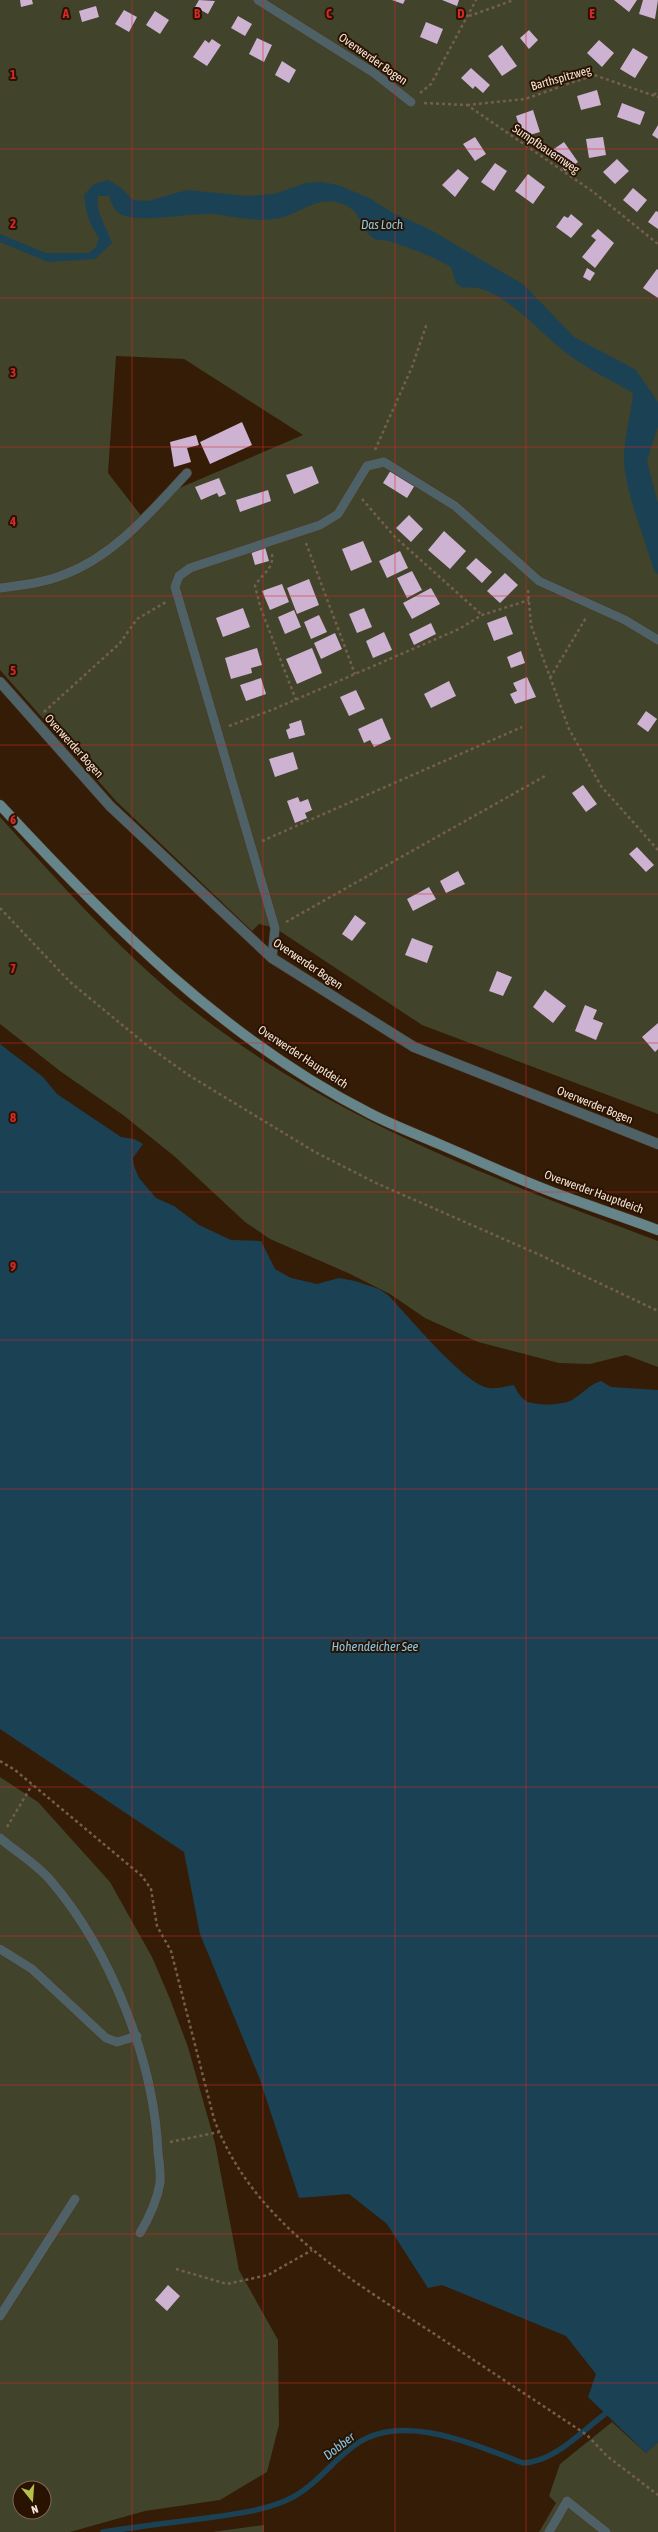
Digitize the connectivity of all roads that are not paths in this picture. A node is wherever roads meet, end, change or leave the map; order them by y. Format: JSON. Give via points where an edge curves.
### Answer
{"nodes":[{"id":1,"x":258,"y":0,"type":"edge"},
{"id":2,"x":411,"y":102,"type":"road end"},
{"id":3,"x":187,"y":473,"type":"dead end"},
{"id":4,"x":0,"y":588,"type":"edge"},
{"id":5,"x":658,"y":640,"type":"edge"},
{"id":6,"x":0,"y":682,"type":"edge"},
{"id":7,"x":0,"y":805,"type":"edge"},
{"id":8,"x":272,"y":958,"type":"junction"},
{"id":9,"x":658,"y":1144,"type":"edge"},
{"id":10,"x":658,"y":1230,"type":"edge"},
{"id":11,"x":2,"y":1834,"type":"edge"},
{"id":12,"x":0,"y":1949,"type":"edge"},
{"id":13,"x":137,"y":2036,"type":"junction"},
{"id":14,"x":75,"y":2199,"type":"dead end"},
{"id":15,"x":140,"y":2233,"type":"dead end"},
{"id":16,"x":0,"y":2316,"type":"edge"},
{"id":17,"x":549,"y":2532,"type":"edge"},
{"id":18,"x":606,"y":2532,"type":"edge"}],
"edges":[{"from":1,"to":2,"type":"lane","name":"Overwerder Bogen","via":[[374,73]]},
{"from":3,"to":4,"type":"lane","via":[[134,529],[96,559],[63,575],[35,583]]},
{"from":5,"to":8,"type":"lane","via":[[625,620],[539,582],[455,506],[384,462],[367,466],[338,514],[320,525],[190,568],[179,576],[175,587],[177,596],[275,928]]},
{"from":6,"to":8,"type":"street","name":"Overwerder Bogen","via":[[110,806]]},
{"from":7,"to":10,"type":"street","name":"Overwerder Hauptdeich","via":[[74,885],[171,976],[237,1030],[302,1075],[370,1114],[559,1194]]},
{"from":8,"to":9,"type":"street","name":"Overwerder Bogen","via":[[414,1047]]},
{"from":11,"to":13,"type":"lane","via":[[50,1880],[83,1923],[115,1985]]},
{"from":12,"to":13,"type":"lane","via":[[32,1969],[106,2038],[117,2042]]},
{"from":13,"to":15,"type":"lane","via":[[157,2118],[160,2183],[150,2215]]},
{"from":14,"to":16,"type":"lane"},
{"from":17,"to":18,"type":"lane","via":[[566,2501]]}]}
